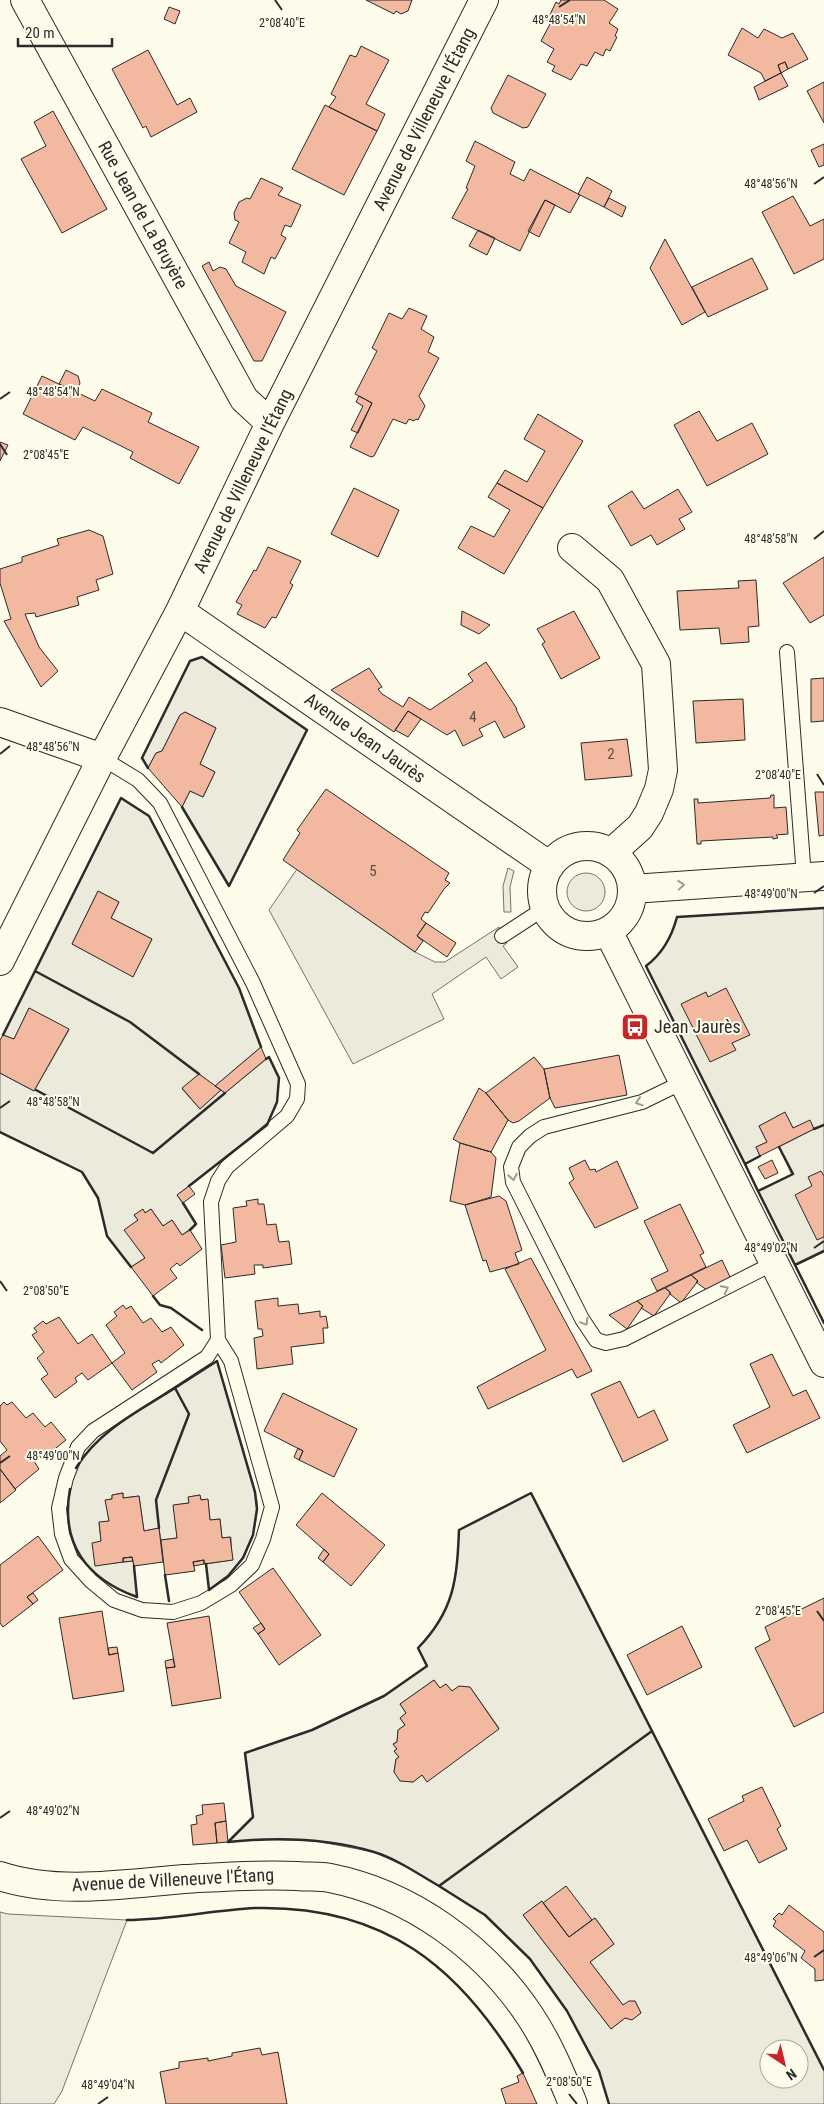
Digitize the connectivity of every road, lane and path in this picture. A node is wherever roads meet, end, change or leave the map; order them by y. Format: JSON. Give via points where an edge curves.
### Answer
{"nodes":[{"id":1,"x":25,"y":0,"type":"edge"},
{"id":2,"x":484,"y":0,"type":"edge"},
{"id":3,"x":270,"y":423,"type":"junction"},
{"id":4,"x":572,"y":548,"type":"dead end"},
{"id":5,"x":180,"y":611,"type":"junction"},
{"id":6,"x":787,"y":652,"type":"dead end"},
{"id":7,"x":0,"y":722,"type":"edge"},
{"id":8,"x":102,"y":758,"type":"junction"},
{"id":9,"x":611,"y":853,"type":"junction"},
{"id":10,"x":550,"y":866,"type":"junction"},
{"id":11,"x":814,"y":876,"type":"edge"},
{"id":12,"x":632,"y":889,"type":"junction"},
{"id":13,"x":545,"y":908,"type":"junction"},
{"id":14,"x":608,"y":931,"type":"junction"},
{"id":15,"x":502,"y":936,"type":"dead end"},
{"id":16,"x":0,"y":961,"type":"edge"},
{"id":17,"x":684,"y":1082,"type":"junction"},
{"id":18,"x":774,"y":1263,"type":"junction"},
{"id":19,"x":218,"y":1340,"type":"junction"},
{"id":20,"x":824,"y":1364,"type":"edge"},
{"id":21,"x":0,"y":1876,"type":"edge"},
{"id":22,"x":573,"y":2104,"type":"edge"}],
"edges":[{"from":1,"to":3,"type":"street","name":"Rue Jean de La Bruyère","via":[[244,399]]},
{"from":2,"to":3,"type":"street","name":"Avenue de Villeneuve l'Étang"},
{"from":3,"to":5,"type":"street","name":"Avenue de Villeneuve l'Étang"},
{"from":4,"to":9,"type":"street","via":[[610,580],[656,664],[663,770],[659,789],[640,827]]},
{"from":5,"to":8,"type":"street","name":"Avenue de Villeneuve l'Étang"},
{"from":5,"to":10,"type":"street","name":"Avenue Jean Jaurès"},
{"from":6,"to":11,"type":"lane"},
{"from":7,"to":8,"type":"street"},
{"from":8,"to":16,"type":"street","name":"Avenue de Villeneuve l'Étang"},
{"from":8,"to":19,"type":"lane","via":[[138,780],[160,803],[253,983],[298,1084],[297,1099],[287,1116],[227,1167],[211,1202]]},
{"from":9,"to":10,"type":"street","via":[[595,847],[578,847],[567,851]]},
{"from":9,"to":12,"type":"street","via":[[630,875]]},
{"from":10,"to":13,"type":"street","via":[[542,894]]},
{"from":12,"to":11,"type":"street","one_way":true},
{"from":12,"to":14,"type":"street","via":[[626,913]]},
{"from":13,"to":14,"type":"street","via":[[553,921],[565,930],[594,936]]},
{"from":13,"to":15,"type":"lane"},
{"from":14,"to":17,"type":"street"},
{"from":17,"to":18,"type":"street"},
{"from":17,"to":18,"type":"lane","one_way":true,"via":[[642,1102],[544,1127],[520,1147],[511,1166],[513,1182],[582,1319],[596,1340],[606,1343],[624,1339]]},
{"from":18,"to":20,"type":"street"},
{"from":19,"to":19,"type":"lane","via":[[232,1361],[272,1507],[268,1523],[252,1564],[232,1585],[201,1603],[173,1612],[142,1610],[114,1600],[71,1559],[62,1534],[59,1508],[66,1478],[78,1447],[93,1430],[207,1357]]},
{"from":21,"to":22,"type":"street","name":"Avenue de Villeneuve l'Étang","via":[[49,1885],[90,1887],[257,1874],[329,1878],[373,1890],[418,1911],[463,1942],[498,1973],[531,2016]]}]}
